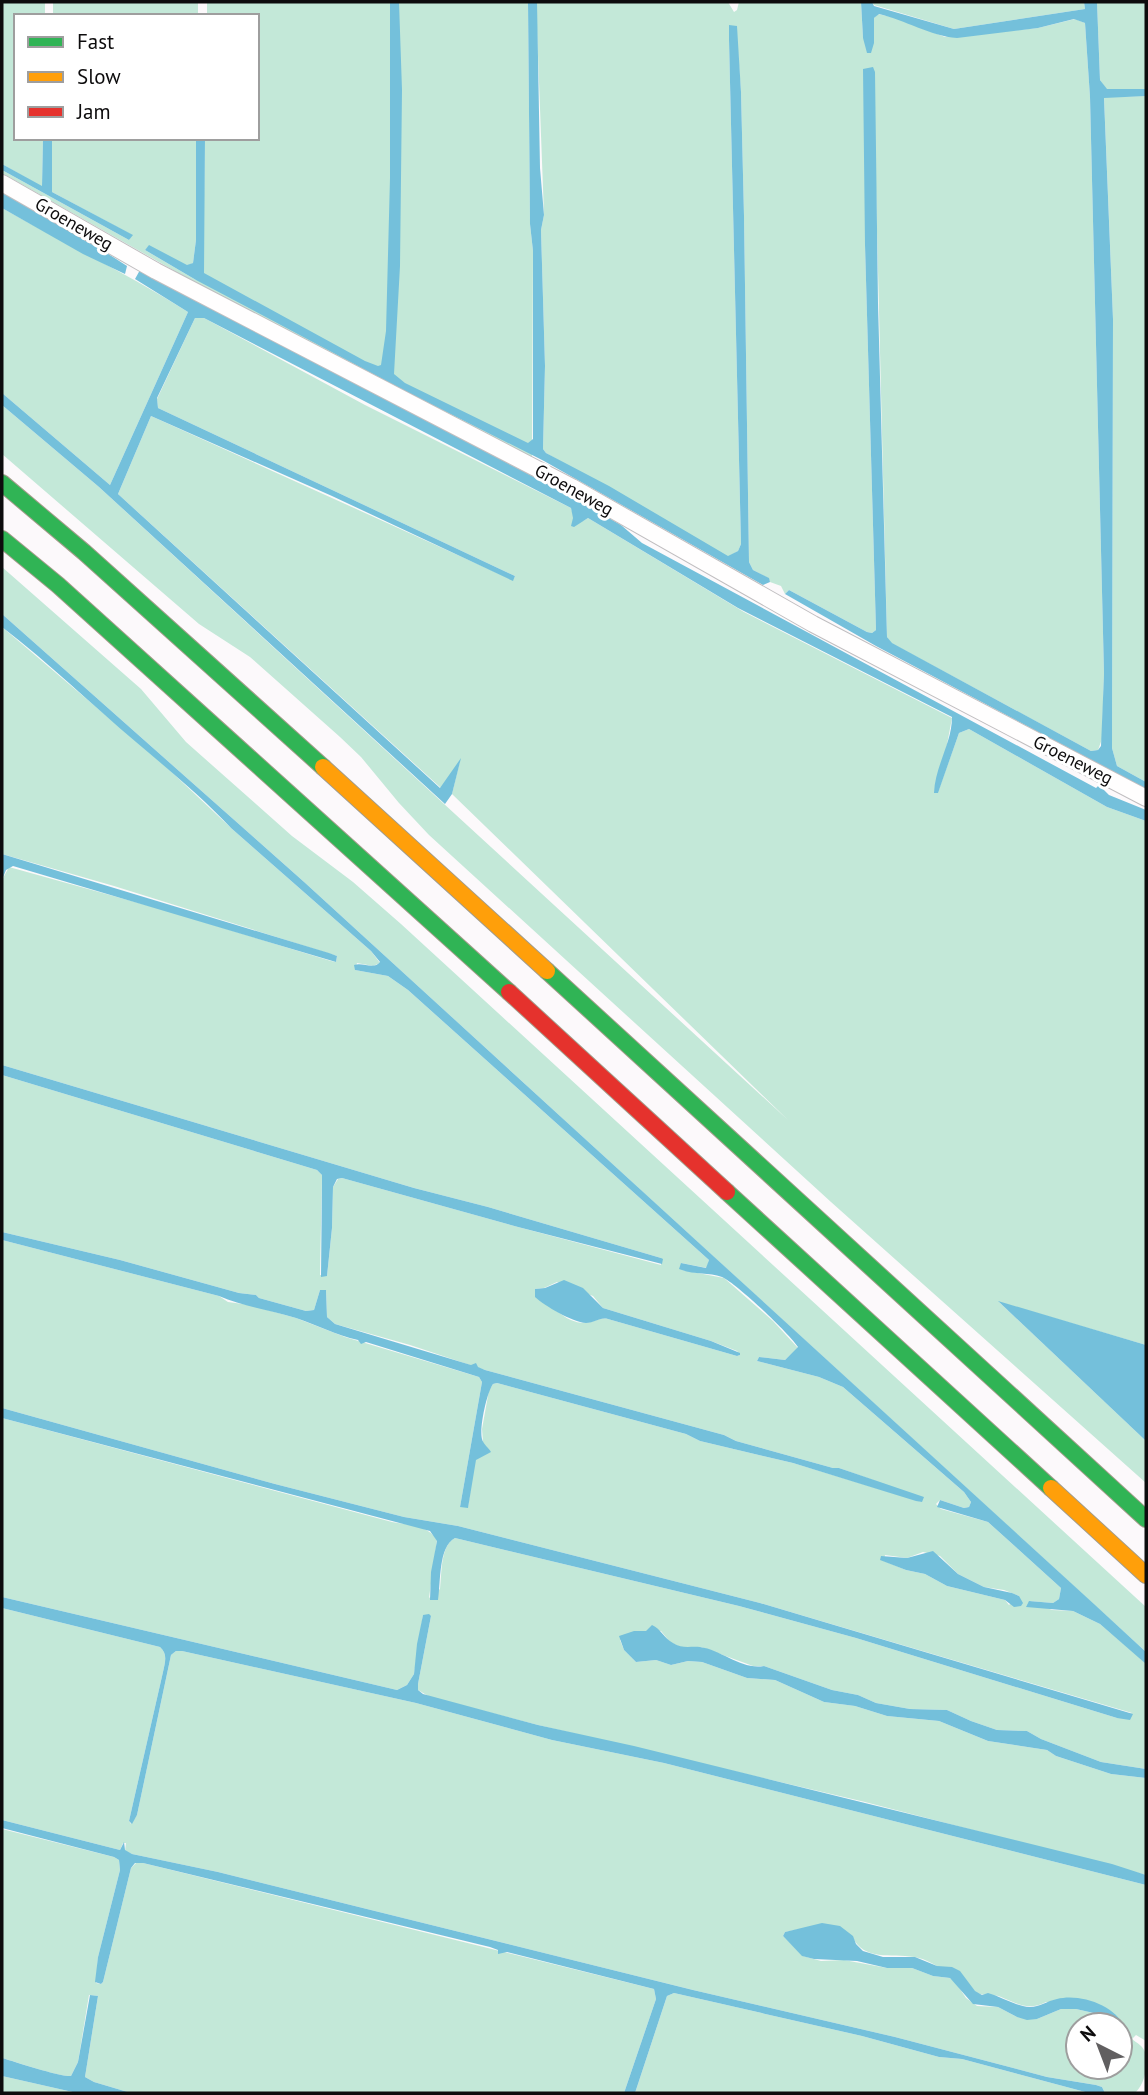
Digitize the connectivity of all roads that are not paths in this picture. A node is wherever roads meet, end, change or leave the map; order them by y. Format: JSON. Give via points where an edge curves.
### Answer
{"nodes":[{"id":1,"x":2,"y":183,"type":"edge"},
{"id":2,"x":2,"y":483,"type":"edge"},
{"id":3,"x":2,"y":539,"type":"edge"},
{"id":4,"x":1146,"y":798,"type":"edge"},
{"id":5,"x":1146,"y":1519,"type":"edge"},
{"id":6,"x":1146,"y":1575,"type":"edge"}],
"edges":[{"from":1,"to":4,"type":"street","name":"Groeneweg","via":[[169,278],[572,487],[875,658]]},
{"from":2,"to":5,"type":"highway","via":[[447,879]]},
{"from":3,"to":6,"type":"highway","via":[[449,937]]}]}
